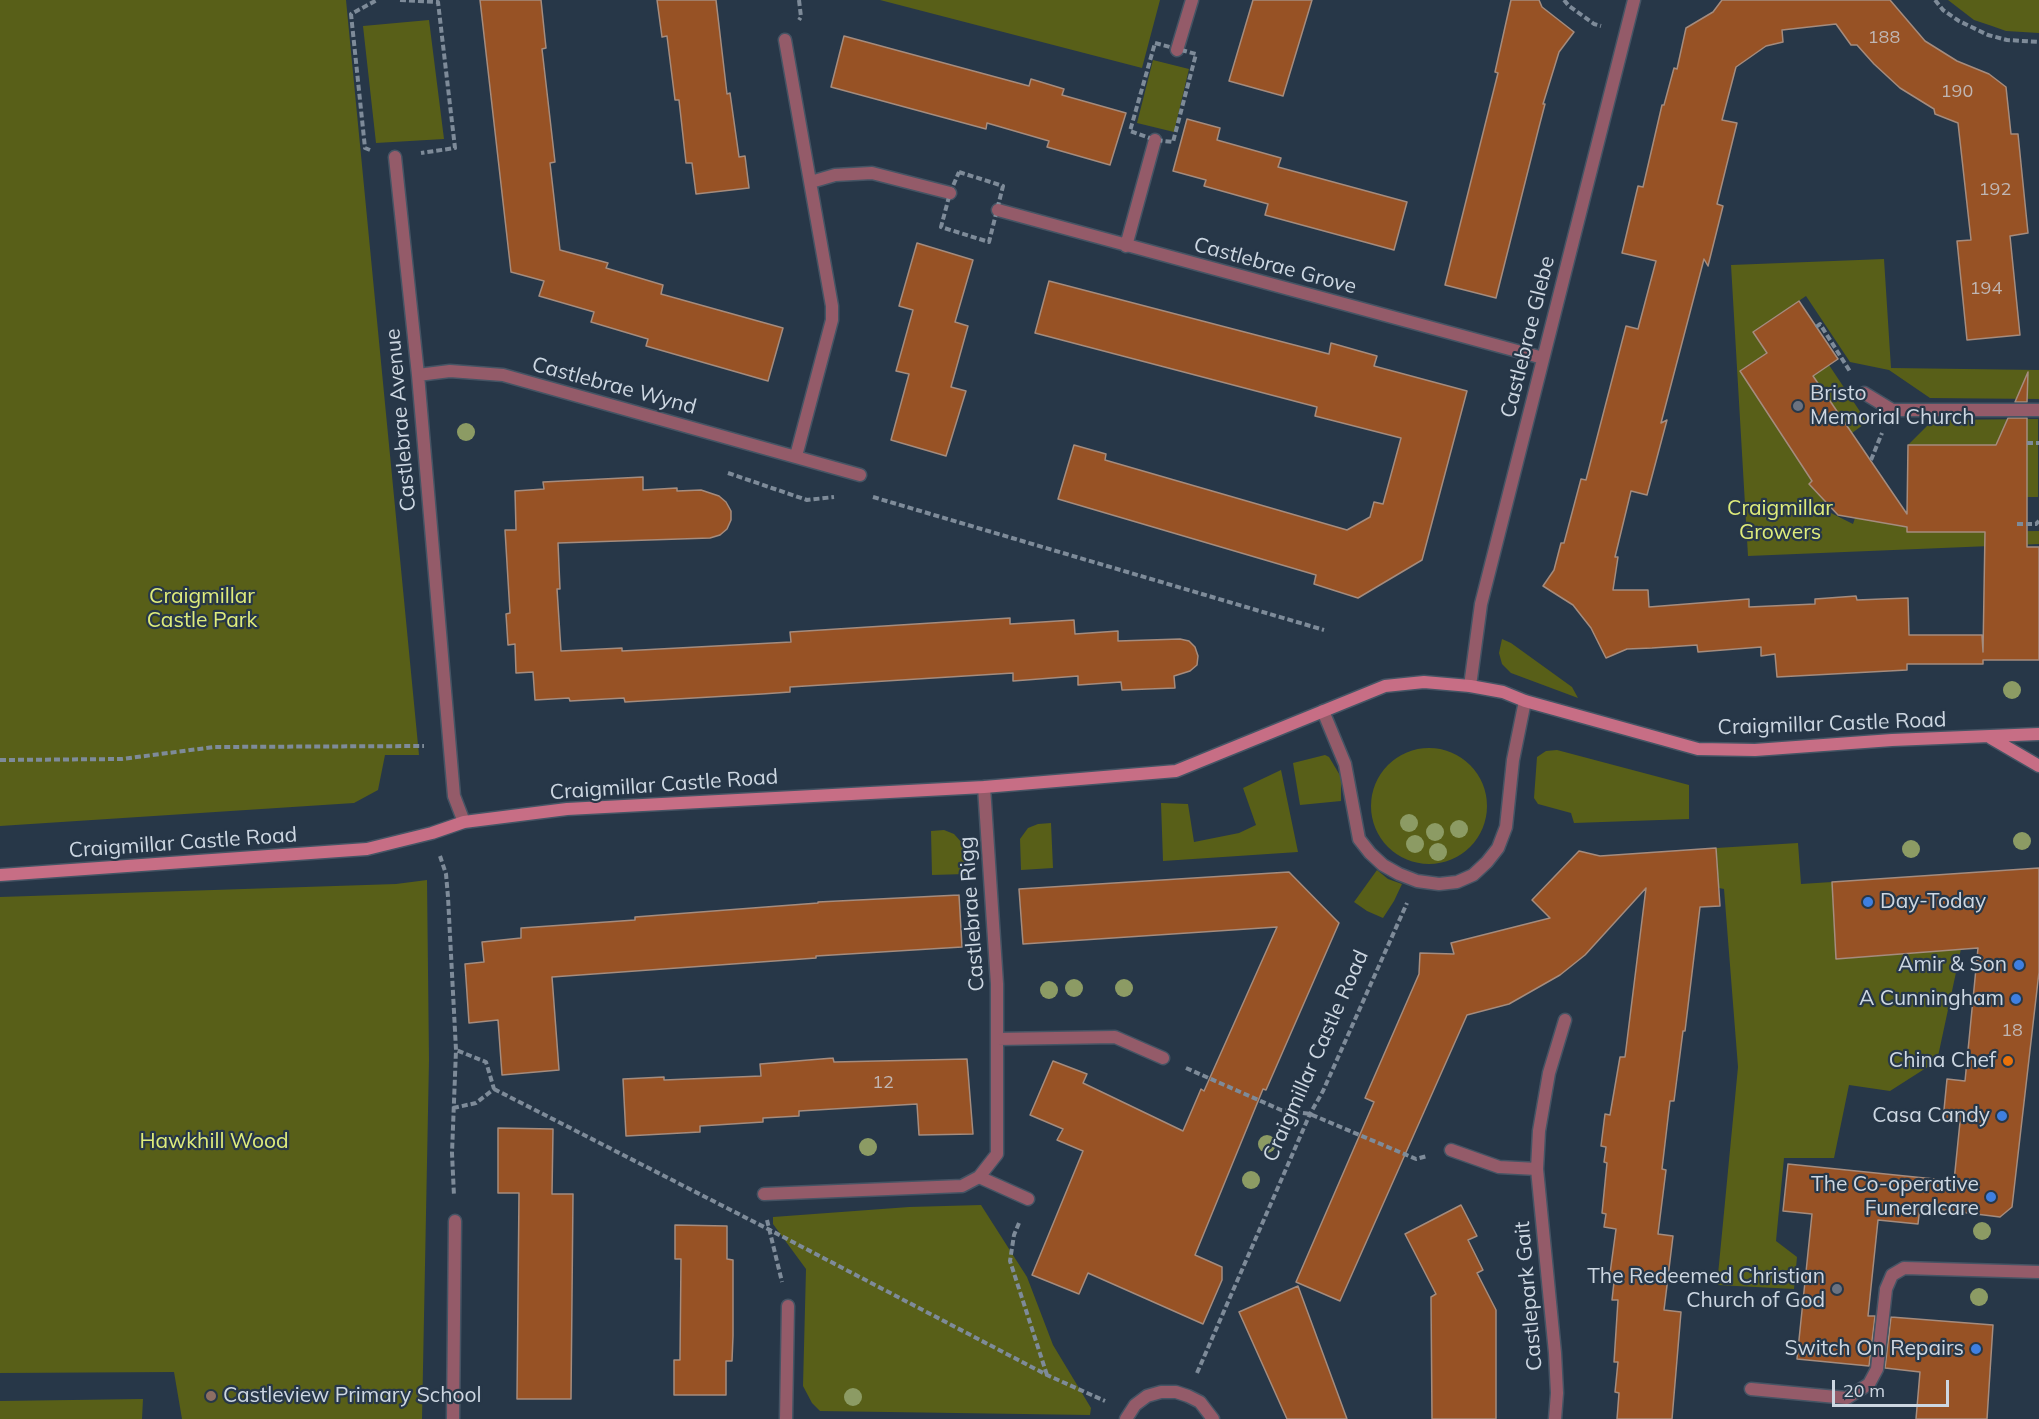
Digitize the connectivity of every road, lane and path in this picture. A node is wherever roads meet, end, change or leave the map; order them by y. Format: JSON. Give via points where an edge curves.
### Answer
{"nodes":[{"id":1,"x":377,"y":0,"type":"edge"},
{"id":2,"x":400,"y":0,"type":"edge"},
{"id":3,"x":1192,"y":0,"type":"edge"},
{"id":4,"x":1564,"y":0,"type":"edge"},
{"id":5,"x":1634,"y":0,"type":"edge"},
{"id":6,"x":1935,"y":0,"type":"edge"},
{"id":7,"x":1625,"y":32,"type":"junction"},
{"id":8,"x":785,"y":40,"type":"dead end"},
{"id":9,"x":2039,"y":42,"type":"edge"},
{"id":10,"x":1177,"y":50,"type":"junction"},
{"id":11,"x":1155,"y":141,"type":"junction"},
{"id":12,"x":395,"y":157,"type":"junction"},
{"id":13,"x":810,"y":182,"type":"junction"},
{"id":14,"x":950,"y":193,"type":"dead end"},
{"id":15,"x":998,"y":210,"type":"dead end"},
{"id":16,"x":1126,"y":246,"type":"junction"},
{"id":17,"x":1816,"y":327,"type":"dead end"},
{"id":18,"x":1543,"y":358,"type":"junction"},
{"id":19,"x":418,"y":375,"type":"junction"},
{"id":20,"x":1864,"y":393,"type":"joint"},
{"id":21,"x":2039,"y":410,"type":"edge"},
{"id":22,"x":2027,"y":443,"type":"dead end"},
{"id":23,"x":2039,"y":443,"type":"edge"},
{"id":24,"x":796,"y":456,"type":"junction"},
{"id":25,"x":728,"y":473,"type":"dead end"},
{"id":26,"x":860,"y":475,"type":"dead end"},
{"id":27,"x":839,"y":496,"type":"dead end"},
{"id":28,"x":872,"y":496,"type":"dead end"},
{"id":29,"x":2039,"y":521,"type":"edge"},
{"id":30,"x":2017,"y":524,"type":"dead end"},
{"id":31,"x":1324,"y":630,"type":"dead end"},
{"id":32,"x":1470,"y":686,"type":"junction"},
{"id":33,"x":1526,"y":701,"type":"junction"},
{"id":34,"x":1323,"y":711,"type":"junction"},
{"id":35,"x":2039,"y":734,"type":"edge"},
{"id":36,"x":1990,"y":737,"type":"junction"},
{"id":37,"x":449,"y":745,"type":"junction"},
{"id":38,"x":0,"y":760,"type":"edge"},
{"id":39,"x":2039,"y":766,"type":"edge"},
{"id":40,"x":984,"y":787,"type":"junction"},
{"id":41,"x":464,"y":822,"type":"junction"},
{"id":42,"x":432,"y":833,"type":"junction"},
{"id":43,"x":0,"y":875,"type":"edge"},
{"id":44,"x":1417,"y":881,"type":"junction"},
{"id":45,"x":1565,"y":1020,"type":"dead end"},
{"id":46,"x":997,"y":1039,"type":"junction"},
{"id":47,"x":456,"y":1050,"type":"junction"},
{"id":48,"x":1163,"y":1058,"type":"joint"},
{"id":49,"x":494,"y":1089,"type":"junction"},
{"id":50,"x":453,"y":1108,"type":"junction"},
{"id":51,"x":1310,"y":1114,"type":"junction"},
{"id":52,"x":1451,"y":1150,"type":"joint"},
{"id":53,"x":1537,"y":1169,"type":"junction"},
{"id":54,"x":979,"y":1177,"type":"junction"},
{"id":55,"x":764,"y":1194,"type":"joint"},
{"id":56,"x":1028,"y":1200,"type":"joint"},
{"id":57,"x":455,"y":1221,"type":"joint"},
{"id":58,"x":768,"y":1229,"type":"junction"},
{"id":59,"x":2039,"y":1272,"type":"edge"},
{"id":60,"x":788,"y":1306,"type":"joint"},
{"id":61,"x":1047,"y":1375,"type":"junction"},
{"id":62,"x":1751,"y":1389,"type":"dead end"},
{"id":63,"x":1188,"y":1396,"type":"junction"},
{"id":64,"x":1128,"y":1416,"type":"edge"},
{"id":65,"x":453,"y":1419,"type":"edge"},
{"id":66,"x":786,"y":1419,"type":"edge"},
{"id":67,"x":1212,"y":1419,"type":"edge"},
{"id":68,"x":1555,"y":1419,"type":"edge"}],
"edges":[{"from":1,"to":12,"type":"path","via":[[351,14],[365,148]]},
{"from":2,"to":12,"type":"path","via":[[438,2],[455,148]]},
{"from":3,"to":10,"type":"street"},
{"from":4,"to":7,"type":"path","via":[[1594,24]]},
{"from":5,"to":7,"type":"street","name":"Castlebrae Glebe"},
{"from":6,"to":9,"type":"path","via":[[1959,21],[1988,35]]},
{"from":7,"to":18,"type":"street","name":"Castlebrae Glebe"},
{"from":8,"to":13,"type":"street"},
{"from":10,"to":11,"type":"path","via":[[1196,54],[1173,142]]},
{"from":10,"to":11,"type":"path","via":[[1155,43],[1130,131]]},
{"from":11,"to":16,"type":"street"},
{"from":12,"to":19,"type":"street","name":"Castlebrae Avenue"},
{"from":13,"to":14,"type":"street","via":[[835,175],[872,173]]},
{"from":13,"to":24,"type":"street","via":[[832,320]]},
{"from":15,"to":16,"type":"street","name":"Castlebrae Grove"},
{"from":16,"to":18,"type":"street","name":"Castlebrae Grove"},
{"from":17,"to":20,"type":"path","via":[[1820,324]]},
{"from":18,"to":32,"type":"street","name":"Castlebrae Glebe","via":[[1481,604]]},
{"from":19,"to":24,"type":"street","name":"Castlebrae Wynd","via":[[450,371],[503,375]]},
{"from":19,"to":37,"type":"street","name":"Castlebrae Avenue"},
{"from":20,"to":21,"type":"street","via":[[1892,410]]},
{"from":22,"to":23,"type":"path"},
{"from":24,"to":26,"type":"street","name":"Castlebrae Wynd"},
{"from":25,"to":27,"type":"path","via":[[807,500]]},
{"from":28,"to":31,"type":"path"},
{"from":29,"to":30,"type":"path"},
{"from":32,"to":33,"type":"street","name":"Craigmillar Castle Road"},
{"from":32,"to":34,"type":"street","name":"Craigmillar Castle Road","via":[[1424,682],[1385,686]]},
{"from":33,"to":36,"type":"street","name":"Craigmillar Castle Road","via":[[1698,749],[1755,750]]},
{"from":33,"to":44,"type":"street","via":[[1513,760],[1506,827],[1498,848],[1473,875],[1457,882]]},
{"from":34,"to":40,"type":"street","name":"Craigmillar Castle Road","via":[[1176,771]]},
{"from":34,"to":44,"type":"street","via":[[1345,764],[1359,839],[1383,865]]},
{"from":35,"to":36,"type":"street","name":"Craigmillar Castle Road"},
{"from":36,"to":39,"type":"street"},
{"from":37,"to":38,"type":"path","via":[[214,747],[122,759]]},
{"from":37,"to":41,"type":"street","name":"Castlebrae Avenue","via":[[454,796]]},
{"from":40,"to":41,"type":"street","name":"Craigmillar Castle Road","via":[[567,809]]},
{"from":40,"to":46,"type":"street","name":"Castlebrae Rigg","via":[[998,984]]},
{"from":41,"to":42,"type":"street","name":"Craigmillar Castle Road"},
{"from":42,"to":43,"type":"street","name":"Craigmillar Castle Road","via":[[367,849]]},
{"from":42,"to":47,"type":"path","via":[[446,874]]},
{"from":44,"to":51,"type":"path","name":"Craigmillar Castle Road"},
{"from":45,"to":53,"type":"street","name":"Castlepark Gait","via":[[1547,1085]]},
{"from":46,"to":48,"type":"street","via":[[1115,1037]]},
{"from":46,"to":54,"type":"street","name":"Castlebrae Rigg","via":[[997,1154]]},
{"from":47,"to":49,"type":"path","via":[[486,1062]]},
{"from":47,"to":50,"type":"path"},
{"from":48,"to":51,"type":"path","via":[[1281,1110]]},
{"from":49,"to":50,"type":"path","via":[[476,1103]]},
{"from":49,"to":58,"type":"path"},
{"from":50,"to":57,"type":"path"},
{"from":51,"to":52,"type":"path","via":[[1416,1159]]},
{"from":51,"to":63,"type":"path","name":"Craigmillar Castle Road"},
{"from":52,"to":53,"type":"street","via":[[1499,1167]]},
{"from":53,"to":68,"type":"street","name":"Castlepark Gait","via":[[1555,1353]]},
{"from":54,"to":55,"type":"street","via":[[962,1186]]},
{"from":54,"to":56,"type":"street"},
{"from":55,"to":58,"type":"path"},
{"from":56,"to":61,"type":"path","via":[[1014,1235],[1010,1261]]},
{"from":57,"to":65,"type":"street"},
{"from":58,"to":60,"type":"path"},
{"from":58,"to":61,"type":"path"},
{"from":59,"to":62,"type":"street","via":[[1904,1268],[1892,1275],[1886,1288],[1877,1369],[1869,1384],[1847,1398]]},
{"from":60,"to":66,"type":"street"},
{"from":61,"to":64,"type":"path"},
{"from":63,"to":64,"type":"street","via":[[1161,1392],[1147,1396]]},
{"from":63,"to":67,"type":"street","via":[[1200,1402]]}]}
